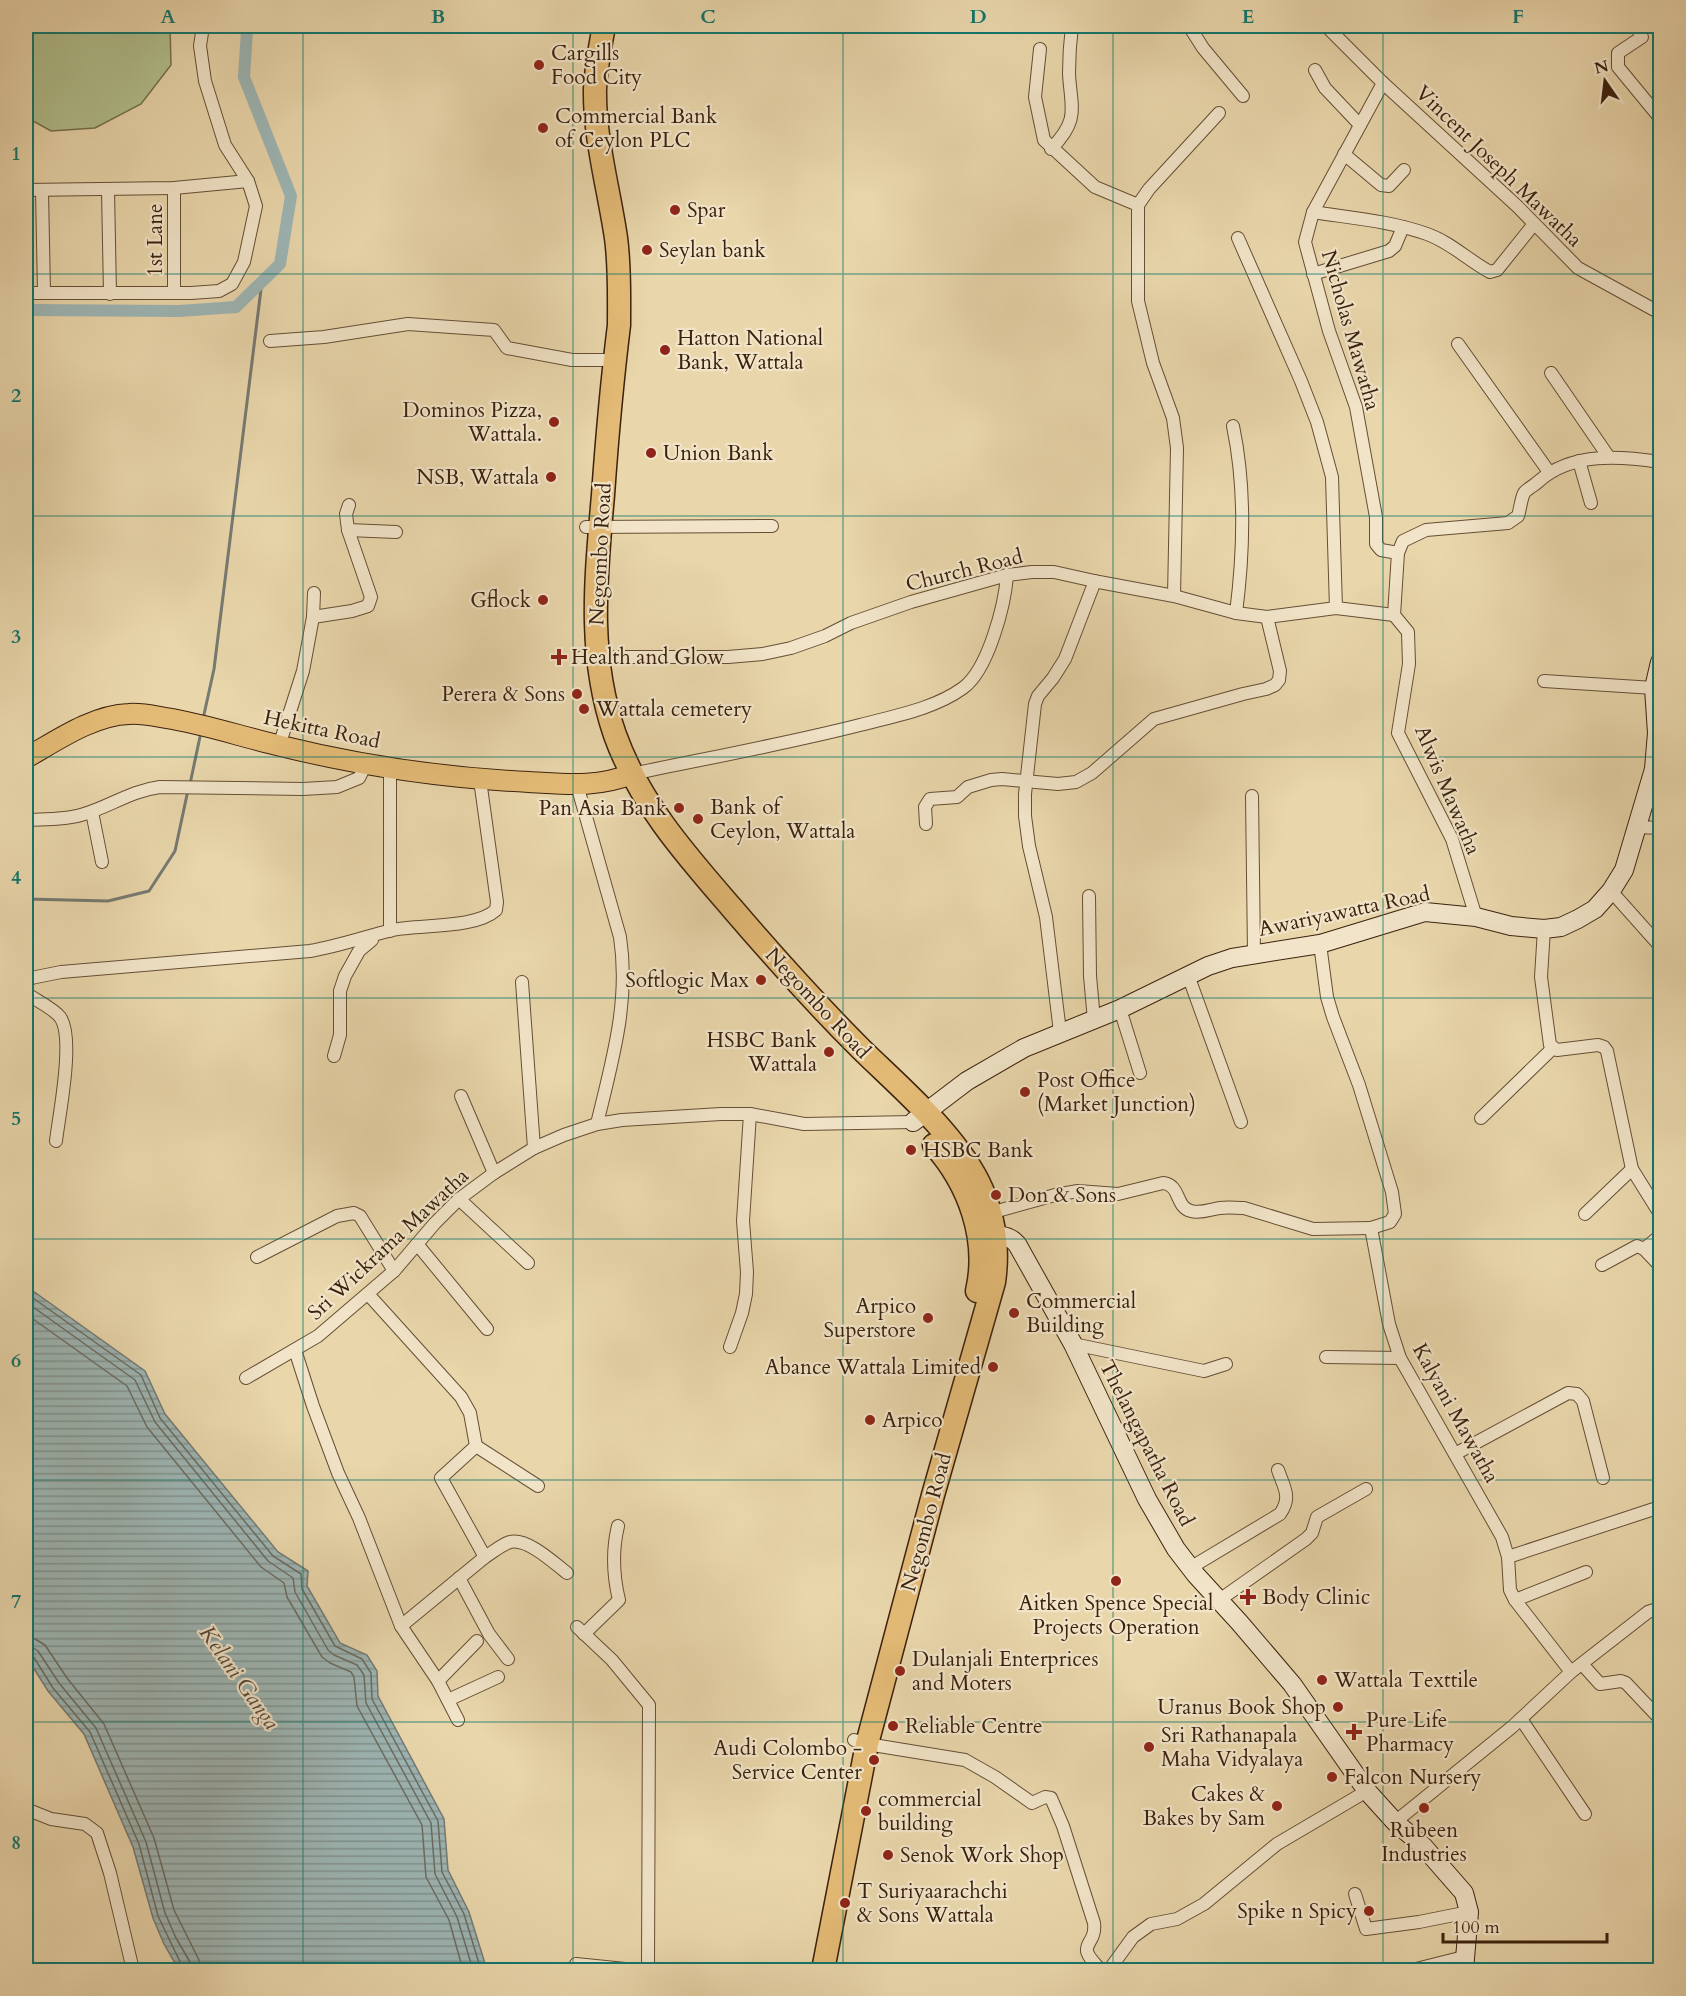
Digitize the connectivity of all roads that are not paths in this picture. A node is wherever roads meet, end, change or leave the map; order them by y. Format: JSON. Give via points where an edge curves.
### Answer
{"nodes":[{"id":1,"x":203,"y":26,"type":"edge"},
{"id":2,"x":591,"y":26,"type":"edge"},
{"id":3,"x":604,"y":26,"type":"edge"},
{"id":4,"x":1072,"y":26,"type":"edge"},
{"id":5,"x":1190,"y":26,"type":"edge"},
{"id":6,"x":1636,"y":26,"type":"edge"},
{"id":7,"x":1329,"y":27,"type":"edge"},
{"id":8,"x":1040,"y":49,"type":"dead end"},
{"id":9,"x":1315,"y":70,"type":"dead end"},
{"id":10,"x":1383,"y":83,"type":"junction"},
{"id":11,"x":1243,"y":96,"type":"dead end"},
{"id":12,"x":1219,"y":113,"type":"dead end"},
{"id":13,"x":1660,"y":118,"type":"edge"},
{"id":14,"x":1360,"y":126,"type":"junction"},
{"id":15,"x":1050,"y":148,"type":"junction"},
{"id":16,"x":1344,"y":154,"type":"junction"},
{"id":17,"x":1404,"y":170,"type":"dead end"},
{"id":18,"x":248,"y":182,"type":"junction"},
{"id":19,"x":174,"y":188,"type":"junction"},
{"id":20,"x":26,"y":190,"type":"edge"},
{"id":21,"x":108,"y":190,"type":"junction"},
{"id":22,"x":42,"y":191,"type":"junction"},
{"id":23,"x":1138,"y":205,"type":"junction"},
{"id":24,"x":1313,"y":212,"type":"junction"},
{"id":25,"x":1534,"y":224,"type":"junction"},
{"id":26,"x":1403,"y":227,"type":"junction"},
{"id":27,"x":1238,"y":238,"type":"dead end"},
{"id":28,"x":1313,"y":274,"type":"junction"},
{"id":29,"x":26,"y":293,"type":"edge"},
{"id":30,"x":44,"y":293,"type":"junction"},
{"id":31,"x":174,"y":293,"type":"junction"},
{"id":32,"x":110,"y":294,"type":"junction"},
{"id":33,"x":1660,"y":313,"type":"edge"},
{"id":34,"x":270,"y":341,"type":"dead end"},
{"id":35,"x":1458,"y":344,"type":"dead end"},
{"id":36,"x":604,"y":360,"type":"junction"},
{"id":37,"x":1551,"y":373,"type":"dead end"},
{"id":38,"x":1233,"y":426,"type":"dead end"},
{"id":39,"x":1608,"y":456,"type":"junction"},
{"id":40,"x":1579,"y":461,"type":"junction"},
{"id":41,"x":1660,"y":462,"type":"edge"},
{"id":42,"x":1549,"y":472,"type":"junction"},
{"id":43,"x":1591,"y":503,"type":"dead end"},
{"id":44,"x":349,"y":505,"type":"dead end"},
{"id":45,"x":772,"y":526,"type":"dead end"},
{"id":46,"x":593,"y":527,"type":"junction"},
{"id":47,"x":348,"y":530,"type":"junction"},
{"id":48,"x":396,"y":532,"type":"dead end"},
{"id":49,"x":1398,"y":553,"type":"junction"},
{"id":50,"x":1007,"y":575,"type":"junction"},
{"id":51,"x":1095,"y":581,"type":"junction"},
{"id":52,"x":314,"y":593,"type":"dead end"},
{"id":53,"x":1174,"y":596,"type":"junction"},
{"id":54,"x":1336,"y":608,"type":"junction"},
{"id":55,"x":1236,"y":613,"type":"junction"},
{"id":56,"x":1394,"y":615,"type":"junction"},
{"id":57,"x":312,"y":617,"type":"junction"},
{"id":58,"x":1267,"y":617,"type":"junction"},
{"id":59,"x":589,"y":658,"type":"junction"},
{"id":60,"x":1660,"y":662,"type":"edge"},
{"id":61,"x":1544,"y":681,"type":"dead end"},
{"id":62,"x":1654,"y":687,"type":"junction"},
{"id":63,"x":1659,"y":732,"type":"edge"},
{"id":64,"x":279,"y":746,"type":"junction"},
{"id":65,"x":26,"y":759,"type":"edge"},
{"id":66,"x":366,"y":764,"type":"junction"},
{"id":67,"x":390,"y":768,"type":"junction"},
{"id":68,"x":626,"y":777,"type":"junction"},
{"id":69,"x":480,"y":780,"type":"junction"},
{"id":70,"x":1026,"y":782,"type":"junction"},
{"id":71,"x":577,"y":785,"type":"junction"},
{"id":72,"x":1252,"y":796,"type":"dead end"},
{"id":73,"x":92,"y":812,"type":"junction"},
{"id":74,"x":26,"y":820,"type":"edge"},
{"id":75,"x":926,"y":824,"type":"dead end"},
{"id":76,"x":1637,"y":827,"type":"junction"},
{"id":77,"x":1660,"y":828,"type":"edge"},
{"id":78,"x":102,"y":862,"type":"dead end"},
{"id":79,"x":1611,"y":891,"type":"junction"},
{"id":80,"x":1089,"y":897,"type":"dead end"},
{"id":81,"x":1476,"y":917,"type":"junction"},
{"id":82,"x":1544,"y":929,"type":"junction"},
{"id":83,"x":390,"y":931,"type":"junction"},
{"id":84,"x":376,"y":936,"type":"junction"},
{"id":85,"x":1320,"y":944,"type":"junction"},
{"id":86,"x":1660,"y":946,"type":"edge"},
{"id":87,"x":1254,"y":953,"type":"junction"},
{"id":88,"x":1188,"y":975,"type":"junction"},
{"id":89,"x":522,"y":982,"type":"dead end"},
{"id":90,"x":26,"y":984,"type":"edge"},
{"id":91,"x":26,"y":993,"type":"edge"},
{"id":92,"x":1120,"y":1009,"type":"junction"},
{"id":93,"x":1094,"y":1020,"type":"junction"},
{"id":94,"x":1060,"y":1032,"type":"junction"},
{"id":95,"x":1553,"y":1048,"type":"junction"},
{"id":96,"x":334,"y":1056,"type":"dead end"},
{"id":97,"x":1140,"y":1073,"type":"dead end"},
{"id":98,"x":461,"y":1096,"type":"dead end"},
{"id":99,"x":750,"y":1114,"type":"junction"},
{"id":100,"x":919,"y":1117,"type":"junction"},
{"id":101,"x":1481,"y":1118,"type":"dead end"},
{"id":102,"x":1241,"y":1122,"type":"dead end"},
{"id":103,"x":597,"y":1124,"type":"junction"},
{"id":104,"x":56,"y":1141,"type":"dead end"},
{"id":105,"x":534,"y":1148,"type":"junction"},
{"id":106,"x":1632,"y":1169,"type":"junction"},
{"id":107,"x":494,"y":1173,"type":"junction"},
{"id":108,"x":459,"y":1199,"type":"junction"},
{"id":109,"x":990,"y":1213,"type":"junction"},
{"id":110,"x":1585,"y":1214,"type":"dead end"},
{"id":111,"x":1660,"y":1214,"type":"edge"},
{"id":112,"x":1371,"y":1228,"type":"junction"},
{"id":113,"x":988,"y":1236,"type":"junction"},
{"id":114,"x":1660,"y":1236,"type":"edge"},
{"id":115,"x":417,"y":1244,"type":"junction"},
{"id":116,"x":1644,"y":1249,"type":"junction"},
{"id":117,"x":257,"y":1257,"type":"dead end"},
{"id":118,"x":528,"y":1263,"type":"dead end"},
{"id":119,"x":1602,"y":1265,"type":"dead end"},
{"id":120,"x":1660,"y":1266,"type":"edge"},
{"id":121,"x":394,"y":1270,"type":"junction"},
{"id":122,"x":368,"y":1294,"type":"junction"},
{"id":123,"x":487,"y":1329,"type":"dead end"},
{"id":124,"x":1073,"y":1344,"type":"junction"},
{"id":125,"x":730,"y":1347,"type":"dead end"},
{"id":126,"x":295,"y":1350,"type":"junction"},
{"id":127,"x":1326,"y":1357,"type":"dead end"},
{"id":128,"x":1400,"y":1358,"type":"junction"},
{"id":129,"x":1226,"y":1364,"type":"dead end"},
{"id":130,"x":246,"y":1378,"type":"dead end"},
{"id":131,"x":476,"y":1446,"type":"junction"},
{"id":132,"x":1455,"y":1454,"type":"junction"},
{"id":133,"x":1278,"y":1470,"type":"dead end"},
{"id":134,"x":1603,"y":1478,"type":"dead end"},
{"id":135,"x":538,"y":1486,"type":"dead end"},
{"id":136,"x":1366,"y":1489,"type":"dead end"},
{"id":137,"x":1660,"y":1507,"type":"edge"},
{"id":138,"x":618,"y":1526,"type":"dead end"},
{"id":139,"x":485,"y":1557,"type":"junction"},
{"id":140,"x":1508,"y":1557,"type":"junction"},
{"id":141,"x":1190,"y":1568,"type":"junction"},
{"id":142,"x":1586,"y":1572,"type":"dead end"},
{"id":143,"x":567,"y":1573,"type":"dead end"},
{"id":144,"x":459,"y":1578,"type":"junction"},
{"id":145,"x":1515,"y":1600,"type":"junction"},
{"id":146,"x":1218,"y":1601,"type":"junction"},
{"id":147,"x":1660,"y":1608,"type":"edge"},
{"id":148,"x":401,"y":1626,"type":"junction"},
{"id":149,"x":477,"y":1641,"type":"dead end"},
{"id":150,"x":508,"y":1659,"type":"dead end"},
{"id":151,"x":1582,"y":1664,"type":"junction"},
{"id":152,"x":1571,"y":1672,"type":"junction"},
{"id":153,"x":498,"y":1677,"type":"dead end"},
{"id":154,"x":438,"y":1681,"type":"junction"},
{"id":155,"x":448,"y":1700,"type":"junction"},
{"id":156,"x":1521,"y":1719,"type":"junction"},
{"id":157,"x":1660,"y":1719,"type":"edge"},
{"id":158,"x":458,"y":1720,"type":"dead end"},
{"id":159,"x":860,"y":1742,"type":"junction"},
{"id":160,"x":1367,"y":1791,"type":"junction"},
{"id":161,"x":26,"y":1809,"type":"edge"},
{"id":162,"x":1585,"y":1814,"type":"dead end"},
{"id":163,"x":1395,"y":1822,"type":"junction"},
{"id":164,"x":1355,"y":1894,"type":"dead end"},
{"id":165,"x":1468,"y":1912,"type":"junction"},
{"id":166,"x":576,"y":1964,"type":"dead end"},
{"id":167,"x":1464,"y":1964,"type":"edge"},
{"id":168,"x":133,"y":1971,"type":"edge"},
{"id":169,"x":635,"y":1971,"type":"edge"},
{"id":170,"x":648,"y":1971,"type":"edge"},
{"id":171,"x":809,"y":1971,"type":"edge"},
{"id":172,"x":823,"y":1971,"type":"edge"},
{"id":173,"x":1101,"y":1971,"type":"edge"},
{"id":174,"x":1109,"y":1971,"type":"edge"},
{"id":175,"x":1412,"y":1971,"type":"edge"}],
"edges":[{"from":1,"to":18,"type":"street","via":[[200,46],[205,81],[225,145]]},
{"from":2,"to":36,"type":"highway","name":"Negombo Road","via":[[583,73],[587,140],[603,232],[607,313]]},
{"from":3,"to":46,"type":"highway","name":"Negombo Road","via":[[595,92],[616,241],[619,302]]},
{"from":4,"to":15,"type":"street","via":[[1072,113],[1070,122]]},
{"from":5,"to":11,"type":"street"},
{"from":6,"to":13,"type":"street","via":[[1642,37],[1618,53],[1618,67]]},
{"from":7,"to":10,"type":"street","name":"Vincent Joseph Mawatha"},
{"from":8,"to":15,"type":"street","via":[[1035,97],[1044,141]]},
{"from":9,"to":14,"type":"street","via":[[1324,88]]},
{"from":10,"to":14,"type":"street","name":"Nicholas Mawatha"},
{"from":10,"to":25,"type":"street","name":"Vincent Joseph Mawatha"},
{"from":12,"to":23,"type":"street"},
{"from":14,"to":16,"type":"street","name":"Nicholas Mawatha"},
{"from":15,"to":23,"type":"street","via":[[1095,187]]},
{"from":16,"to":17,"type":"street","via":[[1381,185],[1389,186]]},
{"from":16,"to":24,"type":"street","name":"Nicholas Mawatha"},
{"from":18,"to":19,"type":"street"},
{"from":18,"to":31,"type":"street","via":[[255,206],[244,262],[232,284],[219,291]]},
{"from":19,"to":21,"type":"street"},
{"from":19,"to":31,"type":"street","name":"1st Lane"},
{"from":20,"to":22,"type":"street"},
{"from":21,"to":22,"type":"street"},
{"from":21,"to":32,"type":"street"},
{"from":22,"to":30,"type":"street"},
{"from":23,"to":53,"type":"street","via":[[1138,301],[1153,363],[1173,418],[1177,448]]},
{"from":24,"to":26,"type":"street"},
{"from":24,"to":28,"type":"street","name":"Nicholas Mawatha","via":[[1305,242]]},
{"from":25,"to":26,"type":"street","via":[[1497,270],[1490,272],[1428,234]]},
{"from":25,"to":33,"type":"street","name":"Vincent Joseph Mawatha","via":[[1578,268]]},
{"from":26,"to":28,"type":"street","via":[[1395,246],[1389,250]]},
{"from":27,"to":54,"type":"street","via":[[1317,422],[1332,477]]},
{"from":28,"to":49,"type":"street","name":"Nicholas Mawatha","via":[[1356,407],[1376,517],[1376,544],[1381,550]]},
{"from":29,"to":30,"type":"street"},
{"from":30,"to":32,"type":"street"},
{"from":31,"to":32,"type":"street"},
{"from":34,"to":36,"type":"street","via":[[408,324],[494,330],[507,348],[572,360]]},
{"from":35,"to":42,"type":"street"},
{"from":36,"to":46,"type":"highway","name":"Negombo Road"},
{"from":37,"to":39,"type":"street"},
{"from":38,"to":55,"type":"street","via":[[1241,461],[1243,559]]},
{"from":39,"to":40,"type":"street"},
{"from":39,"to":41,"type":"street"},
{"from":40,"to":42,"type":"street"},
{"from":40,"to":43,"type":"street"},
{"from":42,"to":49,"type":"street","via":[[1524,494],[1518,516],[1508,523],[1426,530],[1403,541]]},
{"from":44,"to":47,"type":"street"},
{"from":45,"to":46,"type":"street"},
{"from":46,"to":59,"type":"highway","name":"Negombo Road","via":[[594,596]]},
{"from":47,"to":48,"type":"street"},
{"from":47,"to":57,"type":"street","via":[[371,597],[368,606]]},
{"from":49,"to":56,"type":"street"},
{"from":50,"to":51,"type":"street","name":"Church Road","via":[[1054,572]]},
{"from":50,"to":59,"type":"street","name":"Church Road","via":[[911,602],[825,636],[763,654]]},
{"from":50,"to":68,"type":"street","via":[[1003,604],[981,665],[963,688],[890,717],[834,732]]},
{"from":51,"to":53,"type":"street","name":"Church Road"},
{"from":51,"to":70,"type":"street","via":[[1065,659],[1035,704]]},
{"from":52,"to":57,"type":"street"},
{"from":53,"to":55,"type":"street","name":"Church Road"},
{"from":54,"to":56,"type":"street","name":"Church Road"},
{"from":54,"to":58,"type":"street","name":"Church Road"},
{"from":55,"to":58,"type":"street","name":"Church Road"},
{"from":56,"to":81,"type":"street","name":"Alwis Mawatha","via":[[1408,632],[1409,664],[1398,733],[1452,839]]},
{"from":57,"to":64,"type":"street","via":[[303,671]]},
{"from":58,"to":70,"type":"street","via":[[1280,671],[1275,685],[1154,719],[1092,773],[1076,782]]},
{"from":59,"to":68,"type":"highway","name":"Negombo Road","via":[[623,755]]},
{"from":60,"to":62,"type":"street","name":"Awariyawatta Road"},
{"from":61,"to":62,"type":"street"},
{"from":62,"to":63,"type":"street","name":"Awariyawatta Road"},
{"from":63,"to":76,"type":"street","name":"Awariyawatta Road","via":[[1654,769]]},
{"from":64,"to":65,"type":"main road","name":"Hekitta Road","via":[[197,724],[128,714],[78,730]]},
{"from":64,"to":66,"type":"main road","name":"Hekitta Road"},
{"from":66,"to":67,"type":"main road","name":"Hekitta Road"},
{"from":66,"to":73,"type":"street","via":[[359,778],[337,787],[143,789]]},
{"from":67,"to":69,"type":"main road","name":"Hekitta Road"},
{"from":67,"to":83,"type":"street"},
{"from":68,"to":71,"type":"main road","name":"Hekitta Road"},
{"from":68,"to":100,"type":"highway","name":"Negombo Road","via":[[667,832],[772,955]]},
{"from":69,"to":71,"type":"main road","name":"Hekitta Road"},
{"from":69,"to":83,"type":"street","via":[[497,891],[496,910],[475,921]]},
{"from":70,"to":75,"type":"street","via":[[991,780],[968,787],[957,797],[930,799],[925,807]]},
{"from":70,"to":94,"type":"street","via":[[1029,846],[1046,917]]},
{"from":71,"to":103,"type":"street","via":[[624,963],[621,1018]]},
{"from":72,"to":87,"type":"street"},
{"from":73,"to":74,"type":"street"},
{"from":73,"to":78,"type":"street"},
{"from":76,"to":77,"type":"street"},
{"from":76,"to":79,"type":"street","name":"Awariyawatta Road","via":[[1624,870]]},
{"from":79,"to":82,"type":"street","name":"Awariyawatta Road","via":[[1578,920]]},
{"from":79,"to":86,"type":"street"},
{"from":80,"to":93,"type":"street"},
{"from":81,"to":82,"type":"street","name":"Awariyawatta Road"},
{"from":81,"to":85,"type":"street","name":"Awariyawatta Road","via":[[1425,912]]},
{"from":82,"to":95,"type":"street","via":[[1541,976]]},
{"from":83,"to":84,"type":"street"},
{"from":84,"to":90,"type":"street","via":[[310,951],[61,972],[31,978]]},
{"from":84,"to":96,"type":"street","via":[[359,951],[345,976],[340,991],[340,1035]]},
{"from":85,"to":87,"type":"street","name":"Awariyawatta Road"},
{"from":85,"to":112,"type":"street","via":[[1327,997],[1392,1192],[1395,1214],[1390,1222]]},
{"from":87,"to":88,"type":"street","name":"Awariyawatta Road"},
{"from":88,"to":92,"type":"street","name":"Awariyawatta Road"},
{"from":88,"to":102,"type":"street"},
{"from":89,"to":105,"type":"street"},
{"from":91,"to":104,"type":"street","via":[[58,1014],[66,1036]]},
{"from":92,"to":93,"type":"street","name":"Awariyawatta Road"},
{"from":92,"to":97,"type":"street"},
{"from":93,"to":94,"type":"street","name":"Awariyawatta Road"},
{"from":94,"to":100,"type":"street","name":"Awariyawatta Road","via":[[967,1081]]},
{"from":95,"to":101,"type":"street"},
{"from":95,"to":106,"type":"street","via":[[1598,1045],[1607,1051]]},
{"from":98,"to":107,"type":"street"},
{"from":99,"to":100,"type":"street","name":"Sri Wickrama Mawatha","via":[[804,1124]]},
{"from":99,"to":103,"type":"street","name":"Sri Wickrama Mawatha"},
{"from":99,"to":125,"type":"street","via":[[743,1221],[746,1294]]},
{"from":100,"to":109,"type":"highway","name":"Negombo Road","via":[[968,1163]]},
{"from":100,"to":113,"type":"highway","name":"Negombo Road"},
{"from":103,"to":105,"type":"street","name":"Sri Wickrama Mawatha"},
{"from":105,"to":107,"type":"street","name":"Sri Wickrama Mawatha"},
{"from":106,"to":110,"type":"street"},
{"from":106,"to":111,"type":"street"},
{"from":107,"to":108,"type":"street","name":"Sri Wickrama Mawatha"},
{"from":108,"to":115,"type":"street","name":"Sri Wickrama Mawatha"},
{"from":108,"to":118,"type":"street"},
{"from":109,"to":112,"type":"street","via":[[1078,1191],[1118,1194],[1169,1183],[1182,1205],[1191,1211],[1244,1208],[1313,1229]]},
{"from":109,"to":113,"type":"highway","name":"Negombo Road"},
{"from":112,"to":128,"type":"street","name":"Kalyani Mawatha","via":[[1389,1324]]},
{"from":113,"to":124,"type":"street","name":"Thelangapatha Road","via":[[1008,1237],[1017,1244]]},
{"from":113,"to":159,"type":"highway","name":"Negombo Road","via":[[998,1259],[992,1293]]},
{"from":114,"to":116,"type":"street"},
{"from":115,"to":121,"type":"street","name":"Sri Wickrama Mawatha"},
{"from":115,"to":123,"type":"street"},
{"from":116,"to":119,"type":"street","via":[[1637,1246]]},
{"from":116,"to":120,"type":"street"},
{"from":117,"to":121,"type":"street","via":[[337,1216],[354,1213],[360,1216]]},
{"from":121,"to":122,"type":"street","name":"Sri Wickrama Mawatha"},
{"from":122,"to":126,"type":"street","name":"Sri Wickrama Mawatha"},
{"from":122,"to":131,"type":"street","via":[[461,1397],[470,1413]]},
{"from":124,"to":129,"type":"street","via":[[1204,1371]]},
{"from":124,"to":141,"type":"street","name":"Thelangapatha Road","via":[[1147,1499]]},
{"from":126,"to":130,"type":"street","name":"Sri Wickrama Mawatha"},
{"from":126,"to":148,"type":"street","via":[[334,1462]]},
{"from":127,"to":128,"type":"street"},
{"from":128,"to":132,"type":"street","name":"Kalyani Mawatha"},
{"from":131,"to":135,"type":"street"},
{"from":131,"to":139,"type":"street","via":[[441,1478]]},
{"from":132,"to":134,"type":"street","via":[[1568,1393],[1577,1394],[1583,1401]]},
{"from":132,"to":140,"type":"street","name":"Kalyani Mawatha","via":[[1502,1537]]},
{"from":133,"to":141,"type":"street","via":[[1287,1496],[1287,1505],[1280,1514]]},
{"from":136,"to":146,"type":"street","via":[[1317,1517],[1306,1539]]},
{"from":137,"to":140,"type":"street"},
{"from":138,"to":170,"type":"street","via":[[614,1578],[619,1600],[581,1631],[612,1660],[649,1705]]},
{"from":139,"to":143,"type":"street","via":[[517,1541],[529,1545]]},
{"from":139,"to":144,"type":"street"},
{"from":140,"to":145,"type":"street","name":"Kalyani Mawatha","via":[[1510,1590]]},
{"from":141,"to":146,"type":"street","name":"Thelangapatha Road"},
{"from":142,"to":145,"type":"street"},
{"from":144,"to":148,"type":"street"},
{"from":144,"to":150,"type":"street","via":[[489,1635]]},
{"from":145,"to":152,"type":"street","name":"Kalyani Mawatha"},
{"from":146,"to":160,"type":"street","name":"Thelangapatha Road","via":[[1292,1684]]},
{"from":147,"to":151,"type":"street","via":[[1648,1612]]},
{"from":148,"to":154,"type":"street"},
{"from":149,"to":154,"type":"street"},
{"from":151,"to":152,"type":"street"},
{"from":151,"to":157,"type":"street","via":[[1600,1684],[1621,1681],[1630,1686]]},
{"from":152,"to":156,"type":"street"},
{"from":153,"to":155,"type":"street"},
{"from":154,"to":155,"type":"street"},
{"from":155,"to":158,"type":"street"},
{"from":156,"to":162,"type":"street"},
{"from":156,"to":163,"type":"street"},
{"from":159,"to":171,"type":"highway","name":"Negombo Road","via":[[822,1892]]},
{"from":159,"to":172,"type":"highway","name":"Negombo Road"},
{"from":159,"to":173,"type":"street","via":[[965,1760],[1027,1801],[1052,1798],[1094,1923],[1095,1931],[1086,1945],[1087,1955]]},
{"from":160,"to":163,"type":"street","name":"Thelangapatha Road"},
{"from":160,"to":174,"type":"street","via":[[1277,1844],[1204,1904],[1177,1919],[1151,1924],[1133,1937]]},
{"from":161,"to":168,"type":"street","via":[[51,1819],[86,1824],[97,1833]]},
{"from":163,"to":165,"type":"street","name":"Thelangapatha Road","via":[[1464,1893]]},
{"from":164,"to":165,"type":"street","via":[[1365,1929]]},
{"from":165,"to":167,"type":"street","name":"Thelangapatha Road"},
{"from":166,"to":169,"type":"street"},
{"from":167,"to":175,"type":"street"}]}
